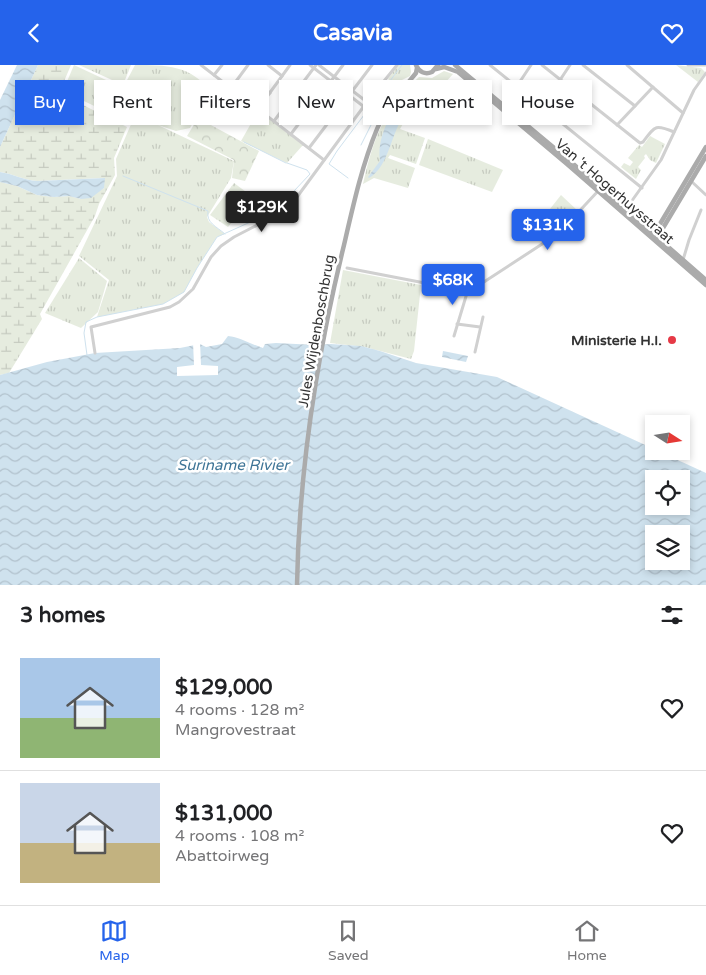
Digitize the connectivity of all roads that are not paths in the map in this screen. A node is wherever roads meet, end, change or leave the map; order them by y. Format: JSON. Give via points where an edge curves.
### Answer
{"nodes":[{"id":1,"x":201,"y":65,"type":"edge"},
{"id":2,"x":222,"y":65,"type":"edge"},
{"id":3,"x":248,"y":65,"type":"edge"},
{"id":4,"x":268,"y":65,"type":"edge"},
{"id":5,"x":290,"y":65,"type":"edge"},
{"id":6,"x":343,"y":65,"type":"edge"},
{"id":7,"x":372,"y":65,"type":"edge"},
{"id":8,"x":397,"y":65,"type":"edge"},
{"id":9,"x":453,"y":65,"type":"edge"},
{"id":10,"x":490,"y":65,"type":"edge"},
{"id":11,"x":531,"y":65,"type":"edge"},
{"id":12,"x":542,"y":65,"type":"edge"},
{"id":13,"x":570,"y":65,"type":"edge"},
{"id":14,"x":583,"y":65,"type":"edge"},
{"id":15,"x":627,"y":65,"type":"edge"},
{"id":16,"x":688,"y":65,"type":"edge"},
{"id":17,"x":705,"y":65,"type":"edge"},
{"id":18,"x":315,"y":66,"type":"edge"},
{"id":19,"x":699,"y":66,"type":"edge"},
{"id":20,"x":416,"y":67,"type":"edge"},
{"id":21,"x":437,"y":67,"type":"edge"},
{"id":22,"x":422,"y":73,"type":"junction"},
{"id":23,"x":706,"y":73,"type":"edge"},
{"id":24,"x":214,"y":75,"type":"junction"},
{"id":25,"x":282,"y":76,"type":"junction"},
{"id":26,"x":334,"y":77,"type":"junction"},
{"id":27,"x":221,"y":80,"type":"edge"},
{"id":28,"x":237,"y":80,"type":"edge"},
{"id":29,"x":329,"y":80,"type":"edge"},
{"id":30,"x":331,"y":80,"type":"edge"},
{"id":31,"x":338,"y":80,"type":"edge"},
{"id":32,"x":384,"y":80,"type":"edge"},
{"id":33,"x":411,"y":80,"type":"edge"},
{"id":34,"x":415,"y":80,"type":"edge"},
{"id":35,"x":509,"y":80,"type":"edge"},
{"id":36,"x":521,"y":80,"type":"edge"},
{"id":37,"x":560,"y":80,"type":"joint"},
{"id":38,"x":652,"y":87,"type":"junction"},
{"id":39,"x":353,"y":89,"type":"edge"},
{"id":40,"x":270,"y":93,"type":"edge"},
{"id":41,"x":592,"y":105,"type":"edge"},
{"id":42,"x":635,"y":106,"type":"junction"},
{"id":43,"x":363,"y":108,"type":"edge"},
{"id":44,"x":683,"y":113,"type":"junction"},
{"id":45,"x":269,"y":117,"type":"edge"},
{"id":46,"x":274,"y":121,"type":"junction"},
{"id":47,"x":298,"y":125,"type":"edge"},
{"id":48,"x":326,"y":125,"type":"edge"},
{"id":49,"x":379,"y":125,"type":"edge"},
{"id":50,"x":565,"y":125,"type":"edge"},
{"id":51,"x":617,"y":125,"type":"junction"},
{"id":52,"x":674,"y":132,"type":"junction"},
{"id":53,"x":291,"y":134,"type":"junction"},
{"id":54,"x":706,"y":147,"type":"edge"},
{"id":55,"x":309,"y":148,"type":"junction"},
{"id":56,"x":706,"y":155,"type":"edge"},
{"id":57,"x":324,"y":160,"type":"junction"},
{"id":58,"x":691,"y":181,"type":"junction"},
{"id":59,"x":642,"y":187,"type":"junction"},
{"id":60,"x":600,"y":190,"type":"junction"},
{"id":61,"x":706,"y":195,"type":"edge"},
{"id":62,"x":674,"y":204,"type":"junction"},
{"id":63,"x":626,"y":209,"type":"junction"},
{"id":64,"x":701,"y":211,"type":"dead end"},
{"id":65,"x":655,"y":237,"type":"junction"},
{"id":66,"x":683,"y":260,"type":"junction"},
{"id":67,"x":347,"y":269,"type":"dead end"},
{"id":68,"x":706,"y":280,"type":"edge"},
{"id":69,"x":706,"y":285,"type":"edge"},
{"id":70,"x":473,"y":289,"type":"junction"},
{"id":71,"x":483,"y":317,"type":"dead end"},
{"id":72,"x":457,"y":324,"type":"junction"},
{"id":73,"x":480,"y":327,"type":"junction"},
{"id":74,"x":454,"y":336,"type":"dead end"},
{"id":75,"x":474,"y":352,"type":"dead end"},
{"id":76,"x":95,"y":353,"type":"dead end"},
{"id":77,"x":298,"y":585,"type":"edge"}],
"edges":[{"from":1,"to":24,"type":"street"},
{"from":2,"to":24,"type":"street"},
{"from":3,"to":28,"type":"street"},
{"from":4,"to":25,"type":"street"},
{"from":5,"to":25,"type":"street"},
{"from":6,"to":26,"type":"street"},
{"from":7,"to":39,"type":"street"},
{"from":8,"to":32,"type":"street"},
{"from":9,"to":60,"type":"main road","name":"Van 't Hogerhuysstraat"},
{"from":10,"to":35,"type":"street"},
{"from":11,"to":36,"type":"street"},
{"from":12,"to":37,"type":"street"},
{"from":13,"to":37,"type":"street"},
{"from":14,"to":42,"type":"street"},
{"from":15,"to":38,"type":"street"},
{"from":16,"to":19,"type":"street"},
{"from":17,"to":19,"type":"street"},
{"from":18,"to":26,"type":"street"},
{"from":18,"to":29,"type":"street"},
{"from":18,"to":46,"type":"street"},
{"from":19,"to":23,"type":"street"},
{"from":20,"to":22,"type":"main road"},
{"from":20,"to":33,"type":"main road","name":"Jules Wijdenboschbrug"},
{"from":21,"to":22,"type":"main road","via":[[429,73]]},
{"from":21,"to":60,"type":"main road","name":"Van 't Hogerhuysstraat","via":[[458,72]]},
{"from":22,"to":34,"type":"main road","name":"Jules Wijdenboschbrug"},
{"from":23,"to":44,"type":"street"},
{"from":24,"to":27,"type":"street"},
{"from":25,"to":40,"type":"street"},
{"from":26,"to":30,"type":"street"},
{"from":26,"to":31,"type":"street"},
{"from":38,"to":42,"type":"street"},
{"from":38,"to":44,"type":"street"},
{"from":41,"to":51,"type":"street"},
{"from":42,"to":51,"type":"street"},
{"from":43,"to":57,"type":"street"},
{"from":44,"to":52,"type":"street"},
{"from":45,"to":46,"type":"street"},
{"from":46,"to":53,"type":"street"},
{"from":47,"to":53,"type":"street"},
{"from":48,"to":55,"type":"street"},
{"from":49,"to":77,"type":"main road","name":"Jules Wijdenboschbrug","via":[[340,262],[318,372],[306,468]]},
{"from":50,"to":59,"type":"street"},
{"from":51,"to":52,"type":"street","via":[[642,143],[656,127]]},
{"from":52,"to":59,"type":"street","via":[[661,160]]},
{"from":53,"to":55,"type":"street"},
{"from":54,"to":62,"type":"main road"},
{"from":55,"to":57,"type":"street"},
{"from":56,"to":58,"type":"main road"},
{"from":57,"to":76,"type":"street","via":[[297,197],[281,211],[221,246],[211,257],[194,289],[180,302],[91,327]]},
{"from":58,"to":61,"type":"street"},
{"from":58,"to":62,"type":"main road"},
{"from":59,"to":63,"type":"street"},
{"from":60,"to":63,"type":"main road","name":"Van 't Hogerhuysstraat"},
{"from":60,"to":65,"type":"main road","name":"Van 't Hogerhuysstraat"},
{"from":60,"to":70,"type":"street","via":[[559,233]]},
{"from":62,"to":65,"type":"main road"},
{"from":63,"to":65,"type":"main road","name":"Van 't Hogerhuysstraat"},
{"from":64,"to":66,"type":"street"},
{"from":65,"to":66,"type":"main road","name":"Van 't Hogerhuysstraat"},
{"from":65,"to":69,"type":"main road","name":"Van 't Hogerhuysstraat"},
{"from":66,"to":68,"type":"main road","name":"Van 't Hogerhuysstraat"},
{"from":67,"to":70,"type":"street","via":[[461,290]]},
{"from":70,"to":72,"type":"street","via":[[465,297]]},
{"from":71,"to":73,"type":"street"},
{"from":72,"to":73,"type":"street"},
{"from":72,"to":74,"type":"street"},
{"from":73,"to":75,"type":"street"}]}
